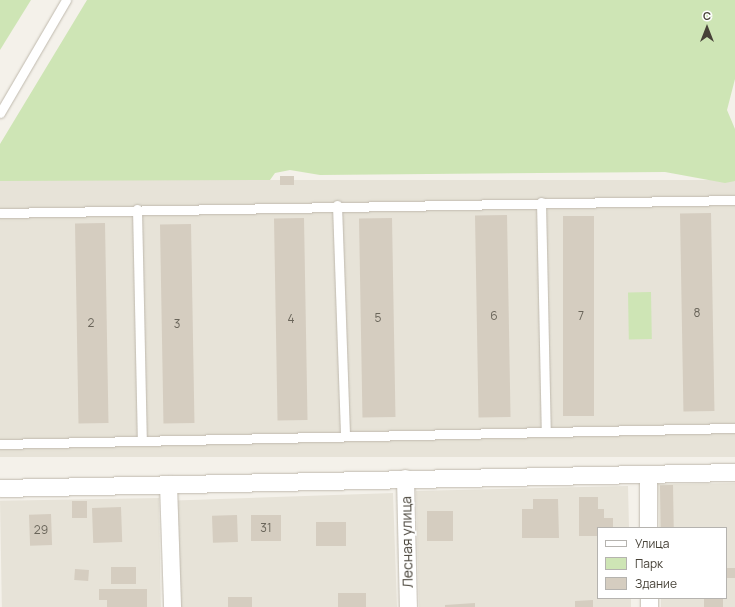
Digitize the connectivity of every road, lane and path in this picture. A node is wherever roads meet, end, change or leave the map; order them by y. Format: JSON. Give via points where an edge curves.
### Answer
{"nodes":[{"id":1,"x":66,"y":0,"type":"edge"},
{"id":2,"x":0,"y":113,"type":"edge"},
{"id":3,"x":735,"y":200,"type":"edge"},
{"id":4,"x":541,"y":202,"type":"junction"},
{"id":5,"x":337,"y":206,"type":"junction"},
{"id":6,"x":137,"y":209,"type":"junction"},
{"id":7,"x":0,"y":213,"type":"edge"},
{"id":8,"x":735,"y":428,"type":"edge"},
{"id":9,"x":546,"y":432,"type":"junction"},
{"id":10,"x":345,"y":436,"type":"junction"},
{"id":11,"x":142,"y":441,"type":"junction"},
{"id":12,"x":0,"y":444,"type":"edge"},
{"id":13,"x":735,"y":472,"type":"edge"},
{"id":14,"x":648,"y":474,"type":"junction"},
{"id":15,"x":405,"y":478,"type":"junction"},
{"id":16,"x":168,"y":484,"type":"junction"},
{"id":17,"x":0,"y":488,"type":"edge"},
{"id":18,"x":648,"y":527,"type":"edge"},
{"id":19,"x":172,"y":607,"type":"edge"},
{"id":20,"x":408,"y":607,"type":"edge"}],
"edges":[{"from":1,"to":2,"type":"lane"},
{"from":3,"to":4,"type":"lane"},
{"from":4,"to":5,"type":"lane"},
{"from":4,"to":9,"type":"lane"},
{"from":5,"to":6,"type":"lane"},
{"from":5,"to":10,"type":"lane"},
{"from":6,"to":7,"type":"lane"},
{"from":6,"to":11,"type":"lane"},
{"from":8,"to":9,"type":"lane"},
{"from":9,"to":10,"type":"lane"},
{"from":10,"to":11,"type":"lane"},
{"from":11,"to":12,"type":"lane"},
{"from":13,"to":14,"type":"street"},
{"from":14,"to":15,"type":"street"},
{"from":14,"to":18,"type":"street"},
{"from":15,"to":16,"type":"street"},
{"from":15,"to":20,"type":"street","name":"Лесная улица"},
{"from":16,"to":17,"type":"street"},
{"from":16,"to":19,"type":"street"}]}
